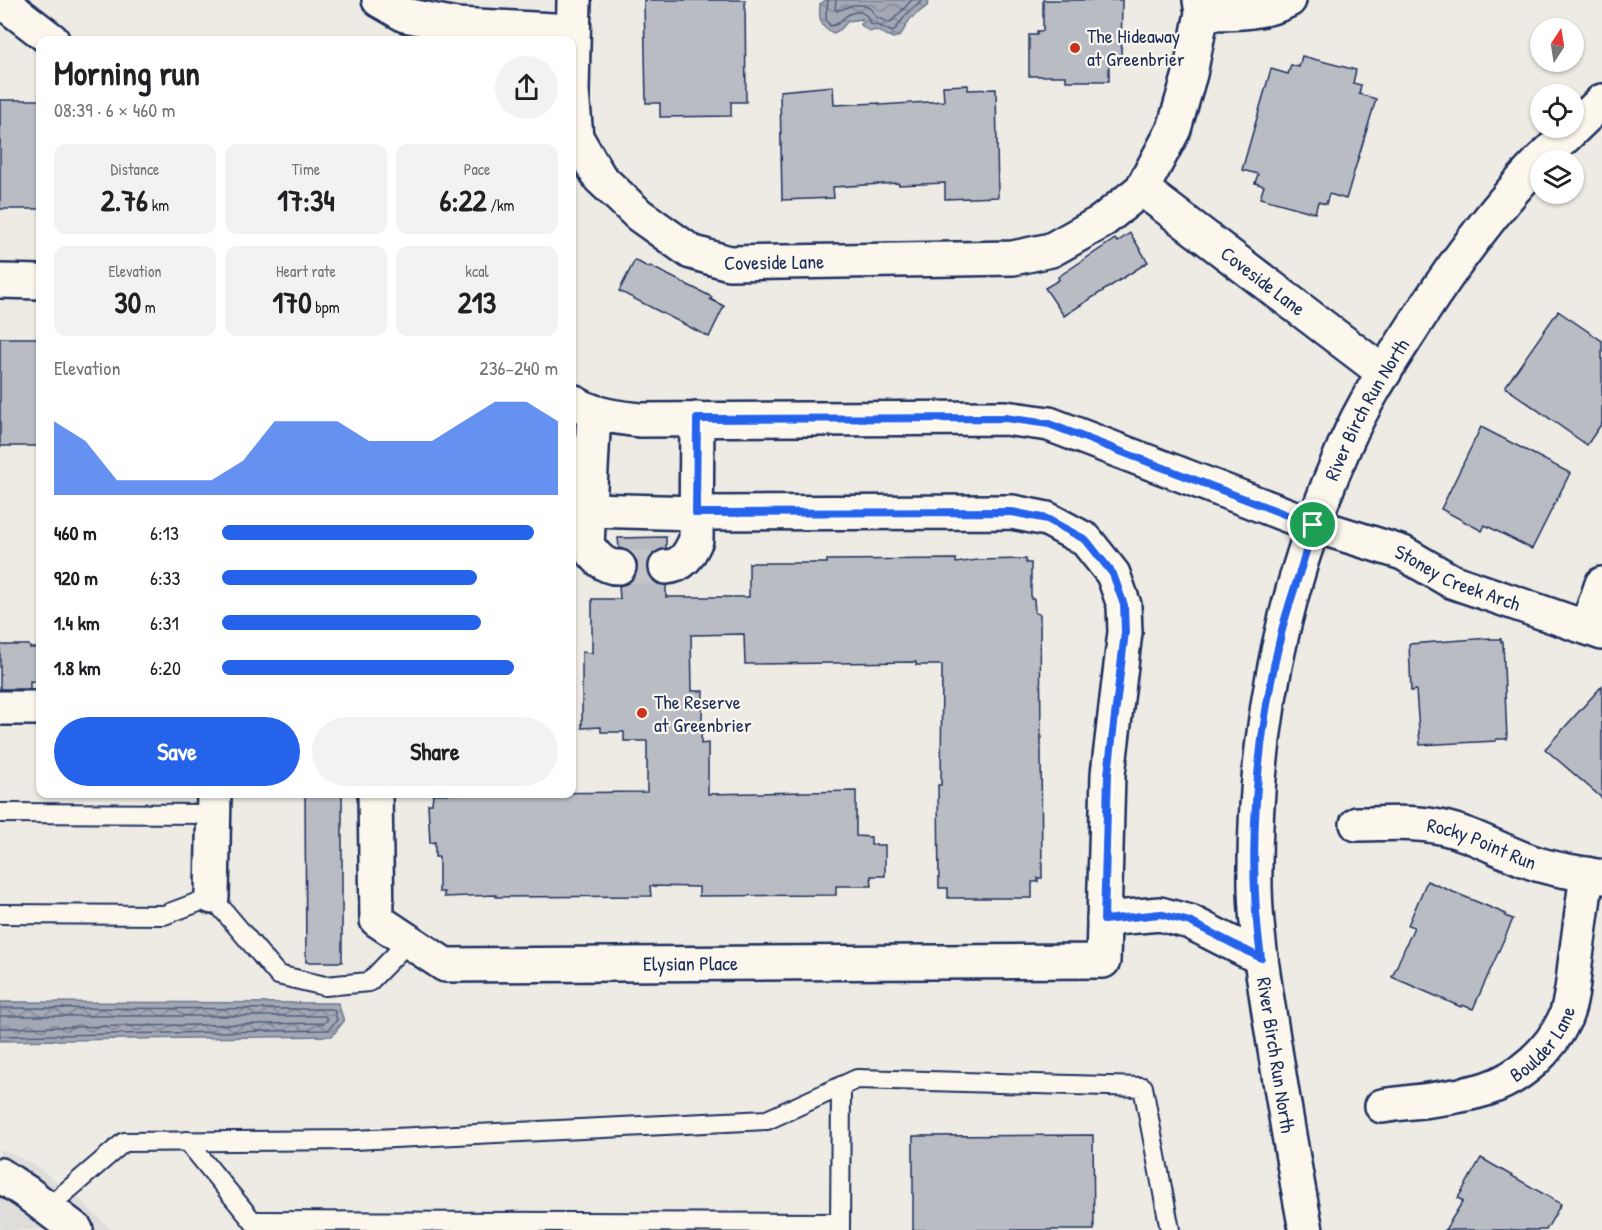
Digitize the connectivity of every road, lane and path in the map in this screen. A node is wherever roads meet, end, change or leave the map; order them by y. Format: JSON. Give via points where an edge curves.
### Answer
{"nodes":[{"id":1,"x":379,"y":0,"type":"edge"},
{"id":2,"x":1289,"y":0,"type":"edge"},
{"id":3,"x":1201,"y":7,"type":"edge"},
{"id":4,"x":5,"y":10,"type":"edge"},
{"id":5,"x":574,"y":16,"type":"edge"},
{"id":6,"x":46,"y":36,"type":"edge"},
{"id":7,"x":573,"y":36,"type":"edge"},
{"id":8,"x":1602,"y":101,"type":"edge"},
{"id":9,"x":576,"y":137,"type":"edge"},
{"id":10,"x":1552,"y":150,"type":"edge"},
{"id":11,"x":1530,"y":173,"type":"edge"},
{"id":12,"x":1142,"y":189,"type":"junction"},
{"id":13,"x":0,"y":281,"type":"edge"},
{"id":14,"x":36,"y":282,"type":"edge"},
{"id":15,"x":1384,"y":373,"type":"junction"},
{"id":16,"x":583,"y":406,"type":"edge"},
{"id":17,"x":697,"y":419,"type":"junction"},
{"id":18,"x":580,"y":508,"type":"edge"},
{"id":19,"x":696,"y":513,"type":"junction"},
{"id":20,"x":1313,"y":525,"type":"junction"},
{"id":21,"x":619,"y":567,"type":"tunnel mouth"},
{"id":22,"x":666,"y":567,"type":"tunnel mouth"},
{"id":23,"x":1602,"y":584,"type":"edge"},
{"id":24,"x":1595,"y":630,"type":"edge"},
{"id":25,"x":0,"y":708,"type":"edge"},
{"id":26,"x":36,"y":708,"type":"edge"},
{"id":27,"x":375,"y":798,"type":"edge"},
{"id":28,"x":214,"y":804,"type":"edge"},
{"id":29,"x":0,"y":813,"type":"edge"},
{"id":30,"x":1357,"y":824,"type":"dead end"},
{"id":31,"x":1595,"y":875,"type":"edge"},
{"id":32,"x":212,"y":897,"type":"junction"},
{"id":33,"x":0,"y":914,"type":"edge"},
{"id":34,"x":1104,"y":920,"type":"junction"},
{"id":35,"x":409,"y":941,"type":"junction"},
{"id":36,"x":1261,"y":958,"type":"junction"},
{"id":37,"x":841,"y":1086,"type":"junction"},
{"id":38,"x":1382,"y":1106,"type":"dead end"},
{"id":39,"x":187,"y":1141,"type":"junction"},
{"id":40,"x":0,"y":1175,"type":"edge"},
{"id":41,"x":47,"y":1208,"type":"junction"},
{"id":42,"x":257,"y":1226,"type":"edge"},
{"id":43,"x":840,"y":1227,"type":"edge"},
{"id":44,"x":76,"y":1230,"type":"edge"},
{"id":45,"x":1170,"y":1230,"type":"edge"},
{"id":46,"x":1306,"y":1230,"type":"edge"}],
"edges":[{"from":1,"to":5,"type":"street","via":[[405,15],[456,25]]},
{"from":2,"to":3,"type":"street","name":"Coveside Lane","via":[[1237,13]]},
{"from":3,"to":12,"type":"street","name":"Coveside Lane","via":[[1190,74],[1174,129]]},
{"from":4,"to":6,"type":"street"},
{"from":5,"to":7,"type":"street","name":"Coveside Lane"},
{"from":8,"to":10,"type":"street","name":"River Birch Run North"},
{"from":9,"to":12,"type":"street","name":"Coveside Lane","via":[[600,178],[639,215],[691,252],[729,263],[1013,258],[1051,250],[1101,222]]},
{"from":11,"to":15,"type":"street","name":"River Birch Run North","via":[[1457,259]]},
{"from":12,"to":15,"type":"street","name":"Coveside Lane"},
{"from":13,"to":14,"type":"street"},
{"from":15,"to":20,"type":"street","name":"River Birch Run North","via":[[1345,444]]},
{"from":16,"to":17,"type":"street","name":"Stoney Creek Arch","via":[[604,416],[639,420]]},
{"from":16,"to":18,"type":"street"},
{"from":17,"to":19,"type":"street"},
{"from":17,"to":20,"type":"street","name":"Stoney Creek Arch","via":[[1005,418],[1049,424]]},
{"from":18,"to":19,"type":"street","name":"Elysian Place"},
{"from":18,"to":21,"type":"street","via":[[587,545],[598,560]]},
{"from":19,"to":22,"type":"street","via":[[696,540],[689,556],[674,567]]},
{"from":19,"to":34,"type":"street","name":"Elysian Place","via":[[1012,512],[1047,519],[1086,540],[1113,574],[1124,605],[1125,632],[1108,774]]},
{"from":20,"to":24,"type":"street","name":"Stoney Creek Arch","via":[[1403,554],[1451,581]]},
{"from":20,"to":36,"type":"street","name":"River Birch Run North","via":[[1282,630],[1261,741],[1255,890]]},
{"from":23,"to":24,"type":"street"},
{"from":25,"to":26,"type":"street"},
{"from":27,"to":35,"type":"street","name":"Elysian Place","via":[[377,920]]},
{"from":28,"to":29,"type":"lane"},
{"from":28,"to":32,"type":"street"},
{"from":30,"to":31,"type":"street","name":"Rocky Point Run","via":[[1415,823],[1440,827],[1470,835],[1548,868]]},
{"from":31,"to":38,"type":"street","name":"Boulder Lane","via":[[1565,1017],[1531,1064],[1487,1089]]},
{"from":32,"to":33,"type":"lane","via":[[164,915]]},
{"from":32,"to":35,"type":"lane","via":[[278,975],[325,987],[369,982]]},
{"from":34,"to":35,"type":"street","name":"Elysian Place","via":[[1103,961],[445,964]]},
{"from":34,"to":36,"type":"street","via":[[1160,914],[1190,922]]},
{"from":36,"to":46,"type":"street","name":"River Birch Run North"},
{"from":37,"to":39,"type":"lane","via":[[767,1120],[354,1140]]},
{"from":37,"to":43,"type":"lane"},
{"from":37,"to":45,"type":"lane","via":[[857,1079],[1143,1087]]},
{"from":39,"to":41,"type":"lane","via":[[124,1142]]},
{"from":39,"to":42,"type":"lane"},
{"from":40,"to":41,"type":"street"},
{"from":41,"to":44,"type":"street"},
{"from":42,"to":43,"type":"lane"}]}
